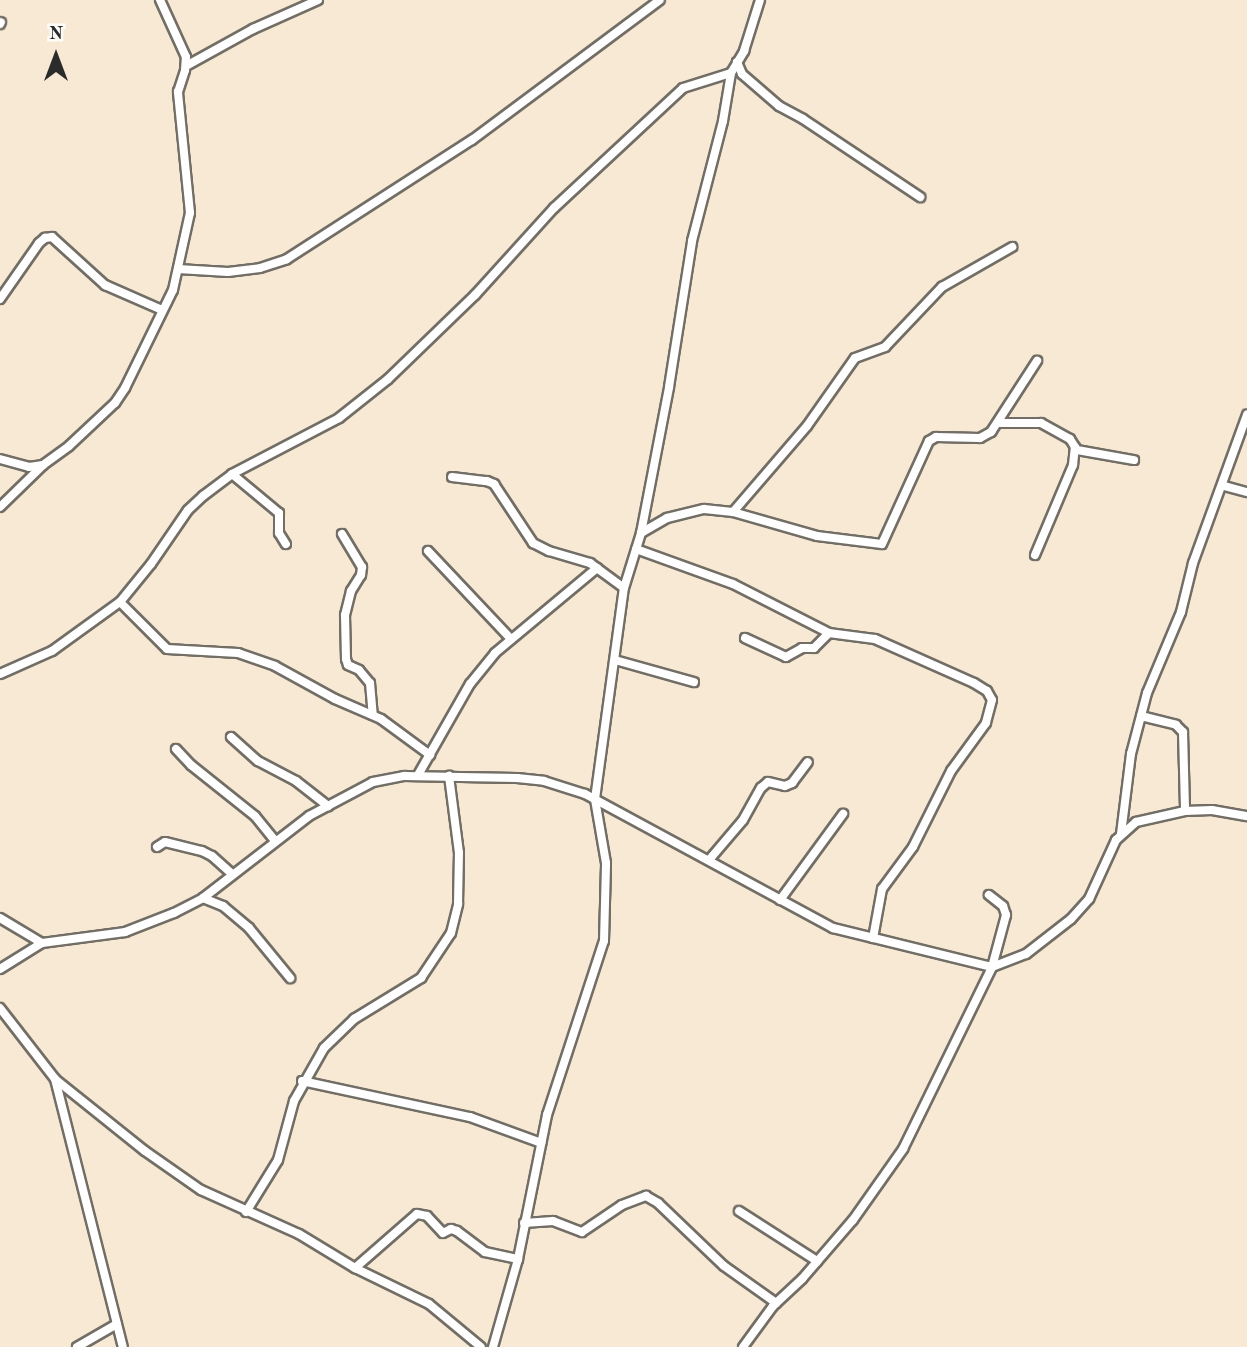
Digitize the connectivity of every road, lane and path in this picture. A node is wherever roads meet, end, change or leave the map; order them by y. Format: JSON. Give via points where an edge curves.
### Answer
{"nodes":[{"id":1,"x":160,"y":0,"type":"edge"},
{"id":2,"x":318,"y":0,"type":"edge"},
{"id":3,"x":660,"y":0,"type":"edge"},
{"id":4,"x":760,"y":0,"type":"edge"},
{"id":5,"x":737,"y":62,"type":"junction"},
{"id":6,"x":186,"y":66,"type":"junction"},
{"id":7,"x":731,"y":73,"type":"junction"},
{"id":8,"x":920,"y":197,"type":"dead end"},
{"id":9,"x":1012,"y":247,"type":"dead end"},
{"id":10,"x":178,"y":269,"type":"junction"},
{"id":11,"x":0,"y":299,"type":"edge"},
{"id":12,"x":162,"y":310,"type":"junction"},
{"id":13,"x":1037,"y":361,"type":"dead end"},
{"id":14,"x":1247,"y":415,"type":"edge"},
{"id":15,"x":998,"y":423,"type":"junction"},
{"id":16,"x":1075,"y":447,"type":"junction"},
{"id":17,"x":0,"y":459,"type":"edge"},
{"id":18,"x":1134,"y":460,"type":"dead end"},
{"id":19,"x":43,"y":465,"type":"junction"},
{"id":20,"x":232,"y":474,"type":"junction"},
{"id":21,"x":452,"y":477,"type":"dead end"},
{"id":22,"x":1224,"y":486,"type":"junction"},
{"id":23,"x":1247,"y":492,"type":"edge"},
{"id":24,"x":0,"y":507,"type":"edge"},
{"id":25,"x":733,"y":512,"type":"junction"},
{"id":26,"x":641,"y":533,"type":"junction"},
{"id":27,"x":342,"y":534,"type":"dead end"},
{"id":28,"x":286,"y":544,"type":"dead end"},
{"id":29,"x":636,"y":549,"type":"junction"},
{"id":30,"x":428,"y":551,"type":"dead end"},
{"id":31,"x":1035,"y":555,"type":"dead end"},
{"id":32,"x":597,"y":568,"type":"junction"},
{"id":33,"x":624,"y":588,"type":"junction"},
{"id":34,"x":120,"y":602,"type":"junction"},
{"id":35,"x":829,"y":633,"type":"junction"},
{"id":36,"x":744,"y":638,"type":"dead end"},
{"id":37,"x":511,"y":639,"type":"junction"},
{"id":38,"x":615,"y":660,"type":"junction"},
{"id":39,"x":0,"y":674,"type":"edge"},
{"id":40,"x":694,"y":682,"type":"dead end"},
{"id":41,"x":373,"y":715,"type":"junction"},
{"id":42,"x":1141,"y":716,"type":"junction"},
{"id":43,"x":231,"y":737,"type":"dead end"},
{"id":44,"x":176,"y":750,"type":"dead end"},
{"id":45,"x":430,"y":755,"type":"junction"},
{"id":46,"x":808,"y":762,"type":"dead end"},
{"id":47,"x":418,"y":775,"type":"junction"},
{"id":48,"x":449,"y":776,"type":"junction"},
{"id":49,"x":595,"y":799,"type":"junction"},
{"id":50,"x":328,"y":806,"type":"junction"},
{"id":51,"x":1185,"y":811,"type":"junction"},
{"id":52,"x":843,"y":814,"type":"dead end"},
{"id":53,"x":1247,"y":816,"type":"edge"},
{"id":54,"x":1121,"y":834,"type":"junction"},
{"id":55,"x":275,"y":841,"type":"junction"},
{"id":56,"x":157,"y":847,"type":"dead end"},
{"id":57,"x":709,"y":860,"type":"junction"},
{"id":58,"x":232,"y":874,"type":"junction"},
{"id":59,"x":989,"y":895,"type":"dead end"},
{"id":60,"x":203,"y":898,"type":"junction"},
{"id":61,"x":780,"y":900,"type":"junction"},
{"id":62,"x":0,"y":918,"type":"edge"},
{"id":63,"x":873,"y":938,"type":"junction"},
{"id":64,"x":42,"y":943,"type":"junction"},
{"id":65,"x":992,"y":967,"type":"junction"},
{"id":66,"x":0,"y":970,"type":"edge"},
{"id":67,"x":289,"y":978,"type":"dead end"},
{"id":68,"x":0,"y":1008,"type":"edge"},
{"id":69,"x":55,"y":1079,"type":"junction"},
{"id":70,"x":302,"y":1081,"type":"junction"},
{"id":71,"x":541,"y":1143,"type":"junction"},
{"id":72,"x":739,"y":1211,"type":"dead end"},
{"id":73,"x":246,"y":1212,"type":"junction"},
{"id":74,"x":524,"y":1223,"type":"junction"},
{"id":75,"x":518,"y":1259,"type":"junction"},
{"id":76,"x":817,"y":1261,"type":"junction"},
{"id":77,"x":355,"y":1268,"type":"junction"},
{"id":78,"x":776,"y":1303,"type":"junction"},
{"id":79,"x":117,"y":1324,"type":"junction"},
{"id":80,"x":77,"y":1347,"type":"edge"},
{"id":81,"x":123,"y":1347,"type":"edge"},
{"id":82,"x":481,"y":1347,"type":"edge"},
{"id":83,"x":493,"y":1347,"type":"edge"},
{"id":84,"x":743,"y":1347,"type":"edge"}],
"edges":[{"from":1,"to":6,"type":"street"},
{"from":2,"to":6,"type":"street"},
{"from":3,"to":10,"type":"street","via":[[472,141],[288,258],[261,268],[228,272]]},
{"from":4,"to":5,"type":"street"},
{"from":5,"to":7,"type":"street"},
{"from":5,"to":8,"type":"street","via":[[743,74],[779,106]]},
{"from":6,"to":10,"type":"street","via":[[178,92],[190,213]]},
{"from":7,"to":20,"type":"street","via":[[683,88],[554,208],[475,295],[388,379],[339,418]]},
{"from":7,"to":26,"type":"street","via":[[692,241]]},
{"from":9,"to":25,"type":"street","via":[[942,287],[886,347],[855,358],[807,426]]},
{"from":10,"to":12,"type":"street"},
{"from":11,"to":12,"type":"street","via":[[39,243],[52,237],[105,285]]},
{"from":12,"to":19,"type":"street","via":[[115,403]]},
{"from":13,"to":15,"type":"street"},
{"from":14,"to":22,"type":"street"},
{"from":15,"to":16,"type":"street","via":[[1041,423],[1070,439]]},
{"from":15,"to":25,"type":"street","via":[[980,438],[936,437],[929,441],[898,502],[885,540],[877,545],[817,536]]},
{"from":16,"to":18,"type":"street"},
{"from":16,"to":31,"type":"street","via":[[1073,465]]},
{"from":17,"to":19,"type":"street","via":[[29,467]]},
{"from":19,"to":24,"type":"street"},
{"from":20,"to":28,"type":"street","via":[[279,513],[279,533]]},
{"from":20,"to":34,"type":"street","via":[[188,510]]},
{"from":21,"to":32,"type":"street","via":[[494,484],[533,543]]},
{"from":22,"to":23,"type":"street"},
{"from":22,"to":42,"type":"street"},
{"from":25,"to":26,"type":"street","via":[[689,511]]},
{"from":26,"to":29,"type":"street"},
{"from":27,"to":41,"type":"street","via":[[362,567],[345,615],[346,659],[370,683]]},
{"from":29,"to":33,"type":"street"},
{"from":29,"to":35,"type":"street","via":[[733,584]]},
{"from":30,"to":37,"type":"street"},
{"from":32,"to":33,"type":"street"},
{"from":32,"to":37,"type":"street"},
{"from":33,"to":38,"type":"street"},
{"from":34,"to":39,"type":"street","via":[[52,651]]},
{"from":34,"to":41,"type":"street","via":[[167,649],[238,653],[275,666]]},
{"from":35,"to":36,"type":"street","via":[[814,648],[802,648],[786,657]]},
{"from":35,"to":63,"type":"street","via":[[856,635],[901,649],[974,682],[992,700],[986,723],[951,771],[914,847],[882,889]]},
{"from":37,"to":45,"type":"street","via":[[470,684]]},
{"from":38,"to":40,"type":"street"},
{"from":38,"to":49,"type":"street"},
{"from":41,"to":45,"type":"street"},
{"from":42,"to":51,"type":"street","via":[[1177,725],[1183,732]]},
{"from":42,"to":54,"type":"street"},
{"from":43,"to":50,"type":"street","via":[[258,761],[296,781]]},
{"from":44,"to":55,"type":"street","via":[[255,816]]},
{"from":45,"to":47,"type":"street"},
{"from":46,"to":57,"type":"street","via":[[792,783],[768,782],[761,788],[743,820]]},
{"from":47,"to":48,"type":"street"},
{"from":47,"to":50,"type":"street","via":[[373,782]]},
{"from":48,"to":49,"type":"street","via":[[544,781]]},
{"from":48,"to":70,"type":"street","via":[[459,853],[458,904],[451,933],[421,978],[346,1025]]},
{"from":49,"to":57,"type":"street"},
{"from":49,"to":71,"type":"street","via":[[606,863],[604,940]]},
{"from":50,"to":55,"type":"street"},
{"from":51,"to":53,"type":"street"},
{"from":51,"to":54,"type":"street","via":[[1136,822]]},
{"from":52,"to":61,"type":"street"},
{"from":54,"to":65,"type":"street","via":[[1089,899],[1071,919],[1026,954]]},
{"from":55,"to":58,"type":"street"},
{"from":56,"to":58,"type":"street","via":[[164,842],[202,851]]},
{"from":57,"to":61,"type":"street"},
{"from":58,"to":60,"type":"street"},
{"from":59,"to":65,"type":"street","via":[[1003,906],[1006,915]]},
{"from":60,"to":64,"type":"street","via":[[125,932]]},
{"from":60,"to":67,"type":"street","via":[[223,906],[249,928]]},
{"from":61,"to":63,"type":"street","via":[[833,928]]},
{"from":62,"to":64,"type":"street"},
{"from":63,"to":65,"type":"street"},
{"from":64,"to":66,"type":"street"},
{"from":65,"to":76,"type":"street","via":[[903,1149],[866,1204]]},
{"from":68,"to":69,"type":"street"},
{"from":69,"to":73,"type":"street","via":[[201,1190]]},
{"from":69,"to":79,"type":"street"},
{"from":70,"to":71,"type":"street","via":[[470,1117]]},
{"from":70,"to":73,"type":"street","via":[[278,1160]]},
{"from":71,"to":74,"type":"street"},
{"from":72,"to":76,"type":"street"},
{"from":73,"to":77,"type":"street","via":[[299,1234]]},
{"from":74,"to":75,"type":"street"},
{"from":74,"to":78,"type":"street","via":[[552,1221],[583,1232],[622,1205],[646,1196],[724,1266]]},
{"from":75,"to":77,"type":"street","via":[[485,1252],[457,1231],[443,1233],[427,1216],[417,1214]]},
{"from":75,"to":83,"type":"street"},
{"from":76,"to":78,"type":"street"},
{"from":77,"to":82,"type":"street","via":[[429,1304]]},
{"from":78,"to":84,"type":"street"},
{"from":79,"to":80,"type":"street"},
{"from":79,"to":81,"type":"street"}]}
